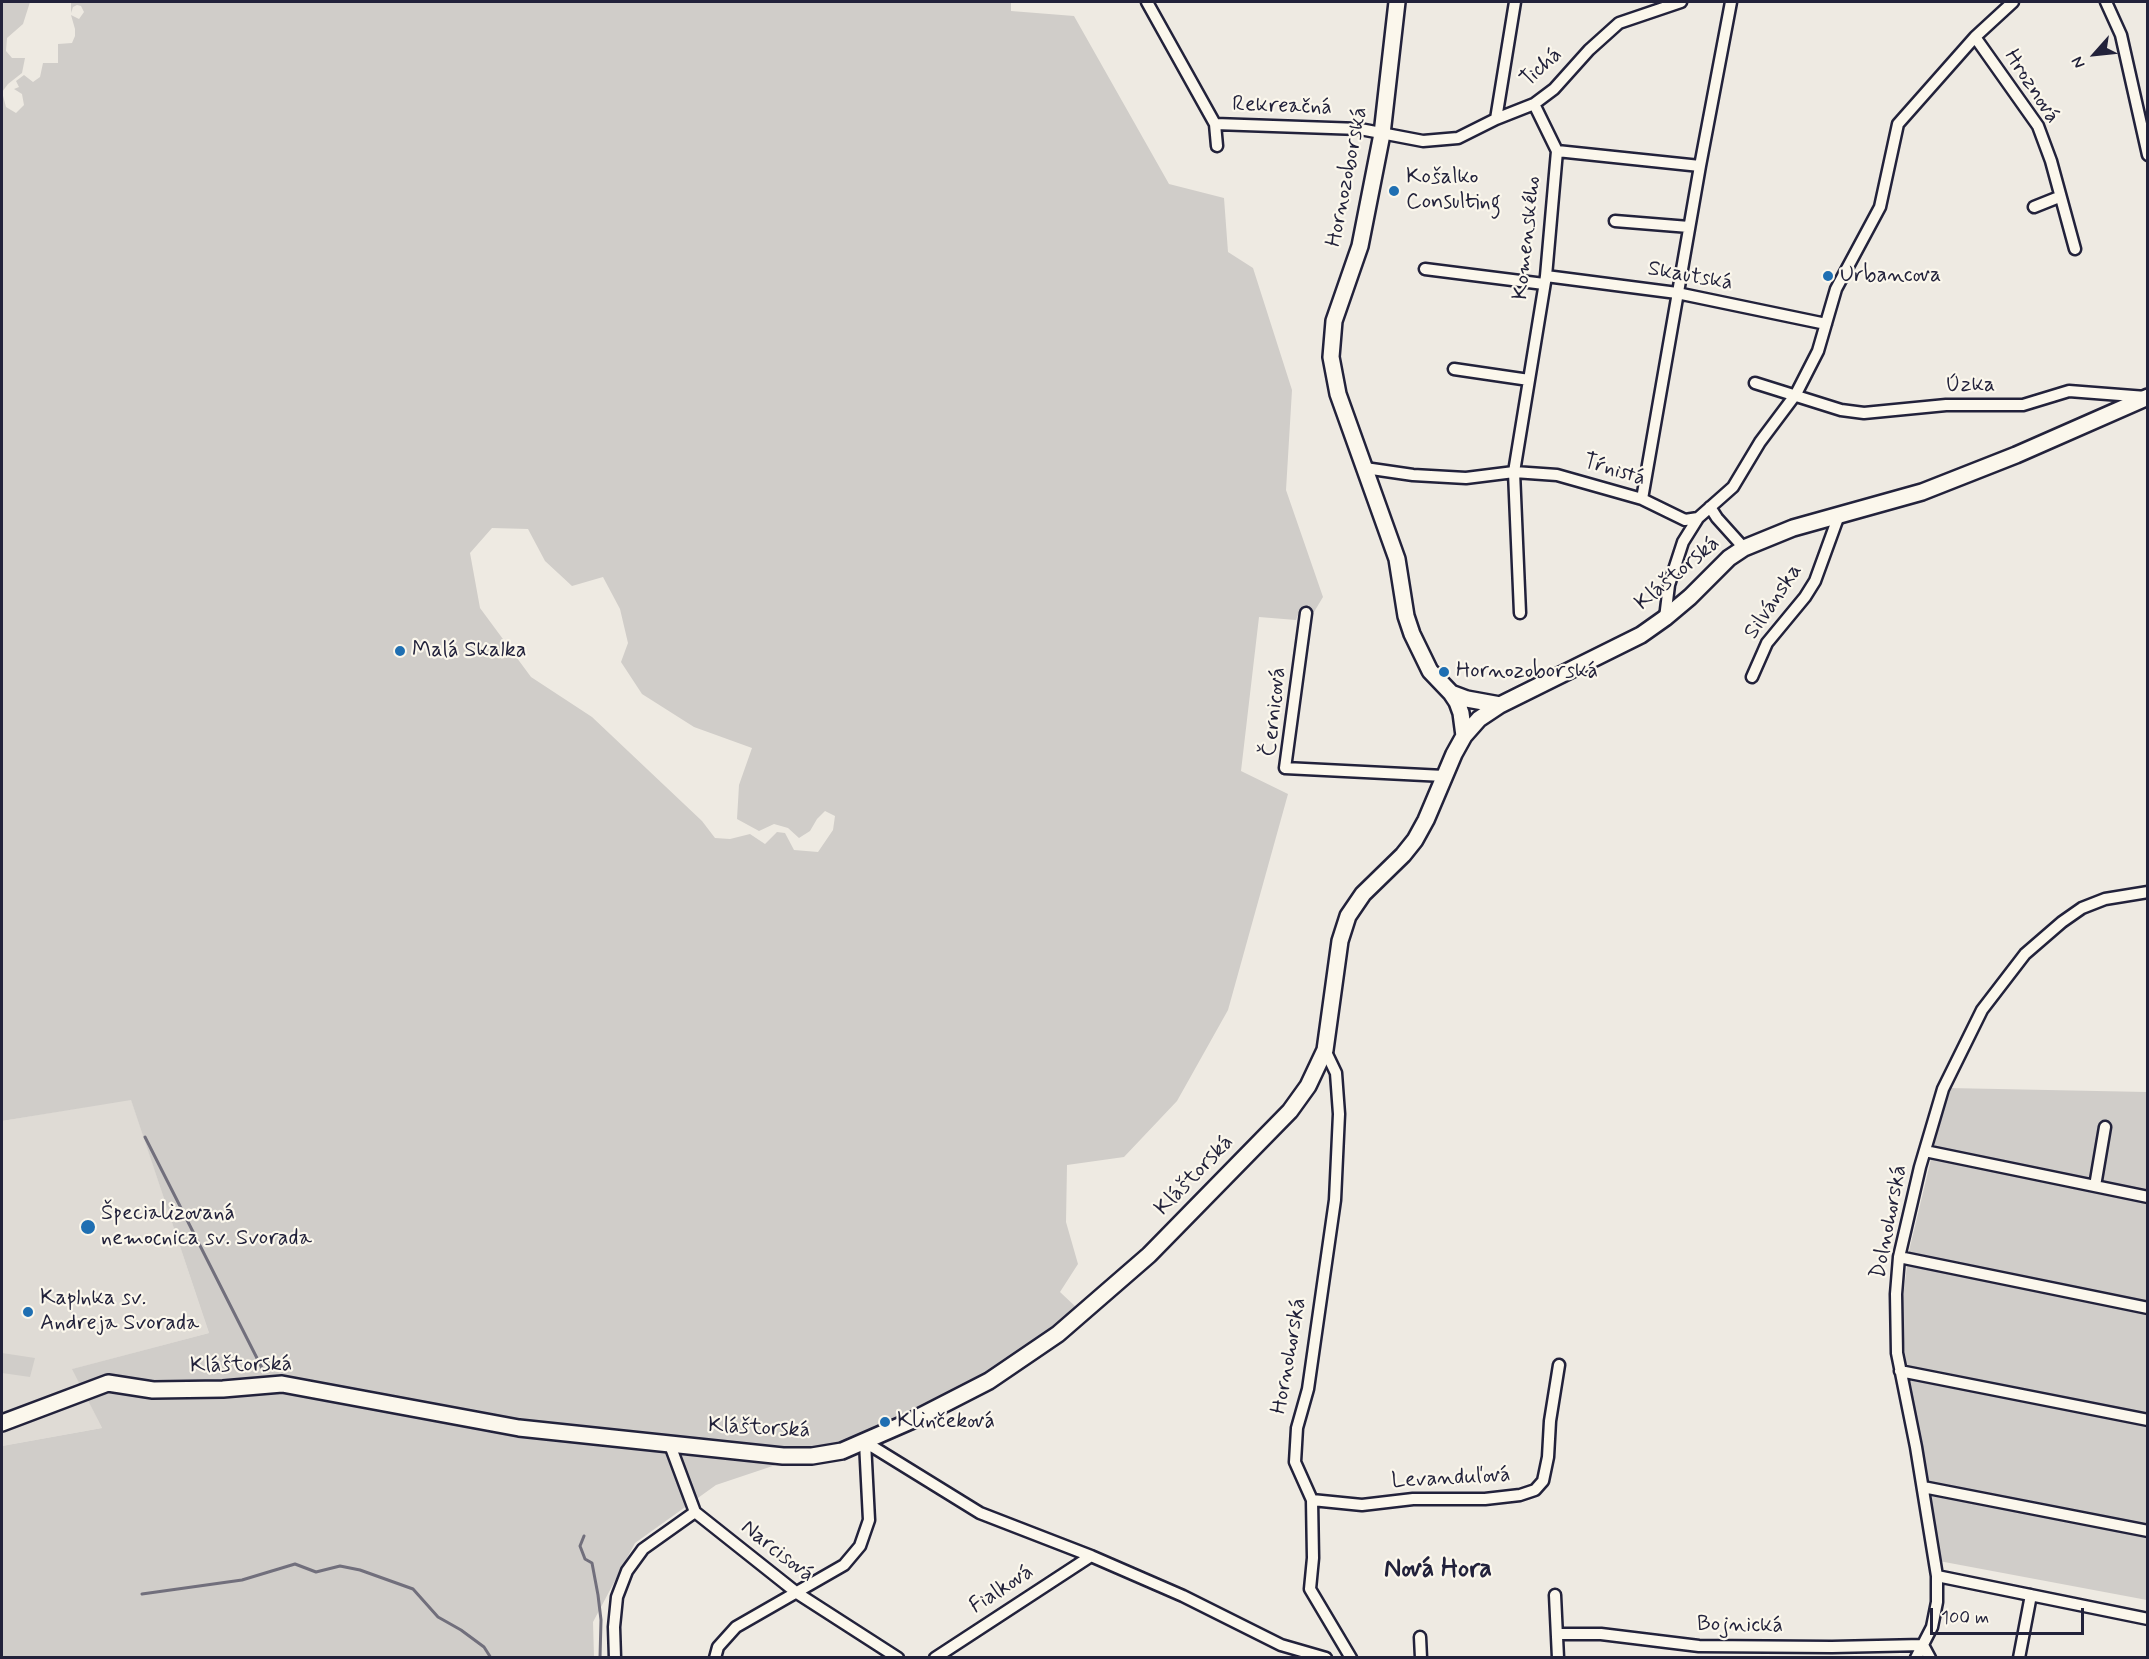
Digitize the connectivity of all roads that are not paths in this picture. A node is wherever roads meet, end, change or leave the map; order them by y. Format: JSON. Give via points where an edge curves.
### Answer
{"nodes":[{"id":1,"x":1148,"y":2,"type":"edge"},
{"id":2,"x":1397,"y":2,"type":"edge"},
{"id":3,"x":1515,"y":2,"type":"edge"},
{"id":4,"x":1681,"y":2,"type":"edge"},
{"id":5,"x":1731,"y":2,"type":"edge"},
{"id":6,"x":2013,"y":2,"type":"edge"},
{"id":7,"x":2106,"y":2,"type":"edge"},
{"id":8,"x":1975,"y":37,"type":"junction"},
{"id":9,"x":1534,"y":104,"type":"junction"},
{"id":10,"x":1496,"y":119,"type":"junction"},
{"id":11,"x":1215,"y":124,"type":"junction"},
{"id":12,"x":1382,"y":134,"type":"junction"},
{"id":13,"x":1217,"y":146,"type":"dead end"},
{"id":14,"x":1557,"y":151,"type":"junction"},
{"id":15,"x":2148,"y":155,"type":"edge"},
{"id":16,"x":1700,"y":166,"type":"junction"},
{"id":17,"x":2059,"y":197,"type":"junction"},
{"id":18,"x":2034,"y":207,"type":"dead end"},
{"id":19,"x":1615,"y":221,"type":"dead end"},
{"id":20,"x":1689,"y":227,"type":"junction"},
{"id":21,"x":2075,"y":249,"type":"dead end"},
{"id":22,"x":1425,"y":270,"type":"dead end"},
{"id":23,"x":1545,"y":280,"type":"junction"},
{"id":24,"x":1677,"y":292,"type":"junction"},
{"id":25,"x":1827,"y":324,"type":"junction"},
{"id":26,"x":1454,"y":369,"type":"dead end"},
{"id":27,"x":1529,"y":380,"type":"junction"},
{"id":28,"x":1755,"y":383,"type":"dead end"},
{"id":29,"x":1796,"y":394,"type":"junction"},
{"id":30,"x":2147,"y":397,"type":"edge"},
{"id":31,"x":1365,"y":468,"type":"junction"},
{"id":32,"x":1514,"y":472,"type":"junction"},
{"id":33,"x":1642,"y":499,"type":"junction"},
{"id":34,"x":1710,"y":507,"type":"junction"},
{"id":35,"x":1839,"y":515,"type":"junction"},
{"id":36,"x":1698,"y":519,"type":"junction"},
{"id":37,"x":1744,"y":548,"type":"junction"},
{"id":38,"x":1306,"y":613,"type":"dead end"},
{"id":39,"x":1520,"y":613,"type":"dead end"},
{"id":40,"x":1665,"y":618,"type":"junction"},
{"id":41,"x":1752,"y":676,"type":"dead end"},
{"id":42,"x":1451,"y":693,"type":"junction"},
{"id":43,"x":1500,"y":705,"type":"junction"},
{"id":44,"x":1464,"y":736,"type":"junction"},
{"id":45,"x":1444,"y":776,"type":"junction"},
{"id":46,"x":2148,"y":892,"type":"edge"},
{"id":47,"x":1325,"y":1050,"type":"junction"},
{"id":48,"x":2105,"y":1127,"type":"dead end"},
{"id":49,"x":1924,"y":1151,"type":"junction"},
{"id":50,"x":2095,"y":1186,"type":"junction"},
{"id":51,"x":2148,"y":1197,"type":"edge"},
{"id":52,"x":1899,"y":1257,"type":"junction"},
{"id":53,"x":2148,"y":1308,"type":"edge"},
{"id":54,"x":1559,"y":1365,"type":"dead end"},
{"id":55,"x":1900,"y":1371,"type":"junction"},
{"id":56,"x":2148,"y":1420,"type":"edge"},
{"id":57,"x":2,"y":1423,"type":"edge"},
{"id":58,"x":865,"y":1442,"type":"junction"},
{"id":59,"x":670,"y":1445,"type":"junction"},
{"id":60,"x":1923,"y":1486,"type":"junction"},
{"id":61,"x":1312,"y":1500,"type":"junction"},
{"id":62,"x":695,"y":1512,"type":"junction"},
{"id":63,"x":2148,"y":1531,"type":"edge"},
{"id":64,"x":1090,"y":1556,"type":"junction"},
{"id":65,"x":1937,"y":1576,"type":"junction"},
{"id":66,"x":797,"y":1593,"type":"junction"},
{"id":67,"x":1555,"y":1595,"type":"dead end"},
{"id":68,"x":2031,"y":1595,"type":"junction"},
{"id":69,"x":2148,"y":1620,"type":"edge"},
{"id":70,"x":1557,"y":1634,"type":"junction"},
{"id":71,"x":1420,"y":1637,"type":"dead end"},
{"id":72,"x":1923,"y":1645,"type":"junction"},
{"id":73,"x":615,"y":1658,"type":"edge"},
{"id":74,"x":715,"y":1658,"type":"edge"},
{"id":75,"x":898,"y":1658,"type":"edge"},
{"id":76,"x":935,"y":1658,"type":"edge"},
{"id":77,"x":1326,"y":1658,"type":"edge"},
{"id":78,"x":1351,"y":1658,"type":"edge"},
{"id":79,"x":1420,"y":1658,"type":"edge"},
{"id":80,"x":1557,"y":1658,"type":"edge"},
{"id":81,"x":1916,"y":1658,"type":"edge"},
{"id":82,"x":1930,"y":1658,"type":"edge"},
{"id":83,"x":2019,"y":1658,"type":"edge"}],
"edges":[{"from":1,"to":11,"type":"street","name":"Rekreačná"},
{"from":2,"to":12,"type":"street","name":"Hornozoborská"},
{"from":3,"to":10,"type":"street"},
{"from":4,"to":9,"type":"street","name":"Tichá","via":[[1619,23]]},
{"from":5,"to":16,"type":"street"},
{"from":6,"to":8,"type":"street"},
{"from":7,"to":15,"type":"street","via":[[2121,35]]},
{"from":8,"to":17,"type":"street","name":"Hroznová","via":[[2038,126]]},
{"from":8,"to":25,"type":"street","via":[[1898,124],[1880,207],[1836,289]]},
{"from":9,"to":10,"type":"street","name":"Tichá"},
{"from":9,"to":14,"type":"street","name":"Komenského"},
{"from":10,"to":12,"type":"street","name":"Tichá","via":[[1458,138],[1423,141]]},
{"from":11,"to":12,"type":"street","name":"Rekreačná","via":[[1360,129]]},
{"from":11,"to":13,"type":"street","name":"Rekreačná"},
{"from":12,"to":31,"type":"street","name":"Hornozoborská","via":[[1360,246],[1334,321],[1331,357],[1338,394]]},
{"from":14,"to":16,"type":"street"},
{"from":14,"to":23,"type":"street","name":"Komenského"},
{"from":16,"to":20,"type":"street"},
{"from":17,"to":18,"type":"street"},
{"from":17,"to":21,"type":"street","name":"Hroznová"},
{"from":19,"to":20,"type":"street"},
{"from":20,"to":24,"type":"street"},
{"from":22,"to":23,"type":"street","name":"Skautská"},
{"from":23,"to":24,"type":"street","name":"Skautská"},
{"from":23,"to":27,"type":"street","name":"Komenského"},
{"from":24,"to":25,"type":"street","name":"Skautská"},
{"from":24,"to":33,"type":"street"},
{"from":25,"to":29,"type":"street"},
{"from":26,"to":27,"type":"street"},
{"from":27,"to":32,"type":"street","name":"Komenského"},
{"from":28,"to":29,"type":"street","name":"Úzka"},
{"from":29,"to":30,"type":"street","name":"Úzka","via":[[1841,410],[1864,413],[1946,405],[2023,405],[2069,391]]},
{"from":29,"to":34,"type":"street","via":[[1733,487]]},
{"from":30,"to":35,"type":"street","name":"Kláštorská","via":[[1964,476]]},
{"from":31,"to":32,"type":"street","name":"Tŕnistá","via":[[1466,478]]},
{"from":31,"to":42,"type":"street","name":"Hornozoborská","via":[[1397,559],[1412,634],[1430,671]]},
{"from":32,"to":33,"type":"street","name":"Tŕnistá","via":[[1557,475]]},
{"from":32,"to":39,"type":"street"},
{"from":33,"to":36,"type":"street","name":"Tŕnistá","via":[[1685,520]]},
{"from":34,"to":36,"type":"street"},
{"from":34,"to":37,"type":"street"},
{"from":35,"to":37,"type":"street","name":"Kláštorská"},
{"from":35,"to":41,"type":"street","name":"Silvánska","via":[[1815,581],[1767,643]]},
{"from":36,"to":40,"type":"street","via":[[1683,542],[1668,585]]},
{"from":37,"to":40,"type":"street","name":"Kláštorská"},
{"from":38,"to":45,"type":"street","name":"Černicová","via":[[1285,768]]},
{"from":40,"to":43,"type":"street","name":"Kláštorská","via":[[1628,642]]},
{"from":42,"to":43,"type":"street"},
{"from":42,"to":44,"type":"street","name":"Hornozoborská","via":[[1461,713]]},
{"from":43,"to":44,"type":"street","name":"Kláštorská","via":[[1479,719]]},
{"from":44,"to":45,"type":"street","name":"Kláštorská"},
{"from":45,"to":47,"type":"street","name":"Kláštorská","via":[[1415,840],[1363,894],[1348,916],[1340,941]]},
{"from":46,"to":49,"type":"street","name":"Dolnohorská","via":[[2105,899],[2082,908],[2025,954],[1982,1010],[1943,1089]]},
{"from":47,"to":58,"type":"street","name":"Kláštorská","via":[[1308,1086],[1278,1124],[1149,1256],[1058,1334],[989,1381]]},
{"from":47,"to":61,"type":"street","name":"Hornohorská","via":[[1336,1073],[1340,1114],[1335,1200],[1295,1462]]},
{"from":48,"to":50,"type":"street"},
{"from":49,"to":50,"type":"street"},
{"from":49,"to":52,"type":"street","name":"Dolnohorská"},
{"from":50,"to":51,"type":"street"},
{"from":52,"to":53,"type":"street"},
{"from":52,"to":55,"type":"street","name":"Dolnohorská","via":[[1896,1353]]},
{"from":54,"to":61,"type":"street","name":"Levanduľová","via":[[1548,1457],[1543,1481],[1535,1490],[1485,1499],[1413,1499],[1362,1505]]},
{"from":55,"to":56,"type":"street"},
{"from":55,"to":60,"type":"street","name":"Dolnohorská"},
{"from":57,"to":59,"type":"street","name":"Kláštorská","via":[[108,1383],[153,1390],[282,1384],[519,1428]]},
{"from":58,"to":59,"type":"street","name":"Kláštorská","via":[[812,1456]]},
{"from":58,"to":64,"type":"street","via":[[980,1513]]},
{"from":58,"to":66,"type":"street","via":[[869,1520],[860,1546],[844,1565]]},
{"from":59,"to":62,"type":"street"},
{"from":60,"to":63,"type":"street"},
{"from":60,"to":65,"type":"street","name":"Dolnohorská"},
{"from":61,"to":78,"type":"street","name":"Hornohorská","via":[[1310,1589]]},
{"from":62,"to":66,"type":"street","name":"Narcisová"},
{"from":62,"to":73,"type":"street","via":[[643,1549],[627,1571],[617,1597]]},
{"from":64,"to":76,"type":"street","name":"Fialková"},
{"from":64,"to":77,"type":"street","via":[[1183,1596],[1281,1645]]},
{"from":65,"to":68,"type":"street"},
{"from":65,"to":72,"type":"street","name":"Dolnohorská","via":[[1932,1627]]},
{"from":66,"to":74,"type":"street","via":[[736,1627],[718,1647]]},
{"from":66,"to":75,"type":"street","name":"Narcisová"},
{"from":67,"to":70,"type":"street"},
{"from":68,"to":69,"type":"street"},
{"from":68,"to":83,"type":"street"},
{"from":70,"to":72,"type":"street","name":"Bojnická","via":[[1601,1634],[1699,1646]]},
{"from":70,"to":80,"type":"street"},
{"from":71,"to":79,"type":"street"},
{"from":72,"to":81,"type":"street","name":"Dolnohorská"},
{"from":72,"to":82,"type":"street"}]}
